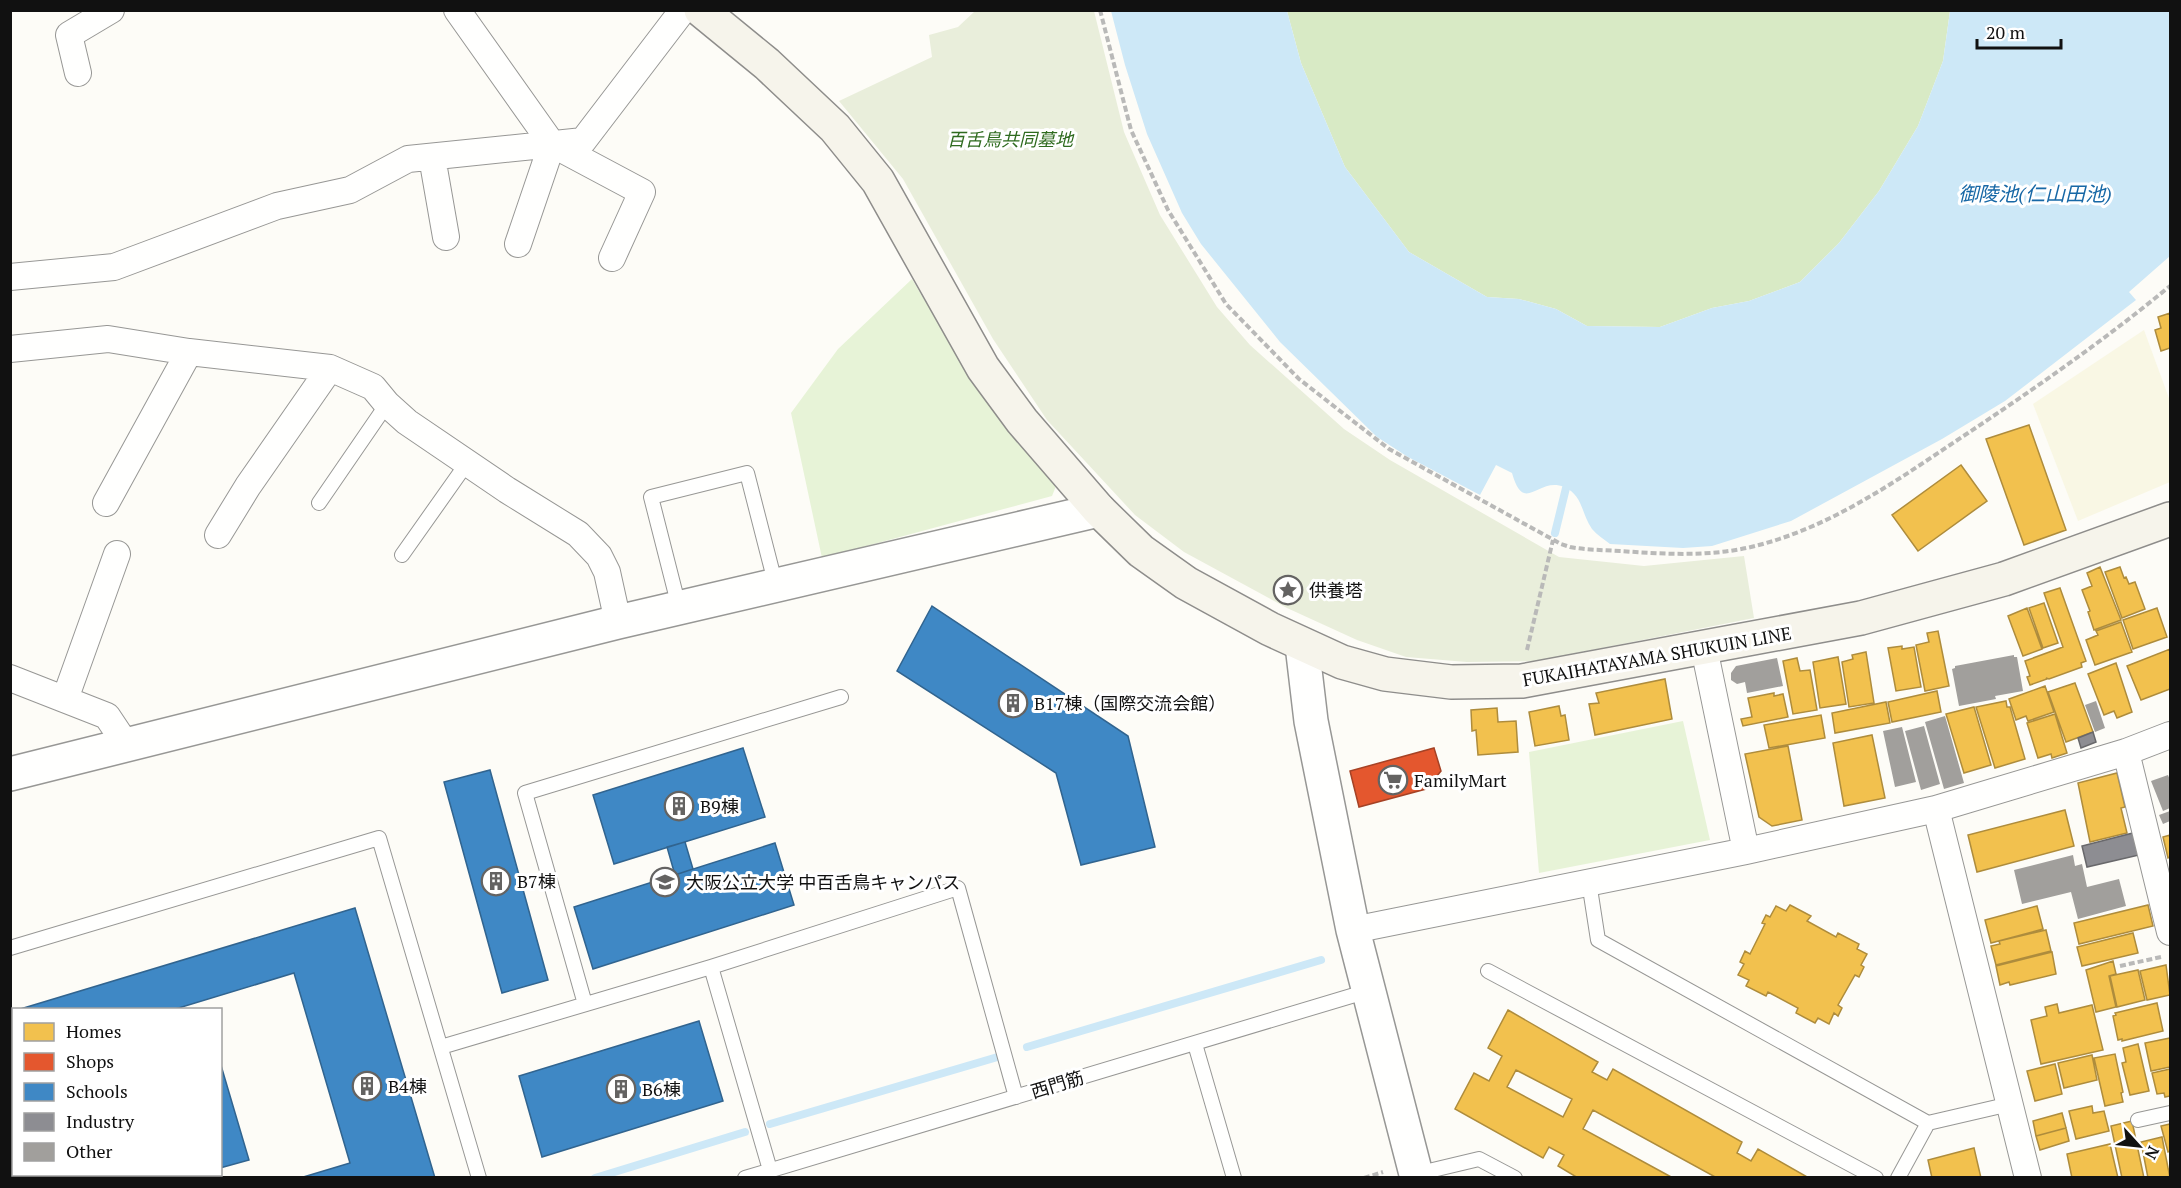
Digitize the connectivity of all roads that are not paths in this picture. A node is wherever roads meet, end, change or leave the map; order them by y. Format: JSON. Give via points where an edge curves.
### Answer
{"nodes":[{"id":1,"x":111,"y":10,"type":"edge"},
{"id":2,"x":457,"y":10,"type":"edge"},
{"id":3,"x":683,"y":10,"type":"edge"},
{"id":4,"x":701,"y":10,"type":"edge"},
{"id":5,"x":78,"y":73,"type":"dead end"},
{"id":6,"x":552,"y":144,"type":"junction"},
{"id":7,"x":432,"y":157,"type":"junction"},
{"id":8,"x":446,"y":237,"type":"dead end"},
{"id":9,"x":518,"y":244,"type":"dead end"},
{"id":10,"x":612,"y":258,"type":"dead end"},
{"id":11,"x":10,"y":277,"type":"edge"},
{"id":12,"x":10,"y":349,"type":"edge"},
{"id":13,"x":189,"y":352,"type":"junction"},
{"id":14,"x":330,"y":369,"type":"junction"},
{"id":15,"x":387,"y":404,"type":"junction"},
{"id":16,"x":467,"y":463,"type":"junction"},
{"id":17,"x":319,"y":502,"type":"dead end"},
{"id":18,"x":106,"y":503,"type":"dead end"},
{"id":19,"x":1099,"y":510,"type":"junction"},
{"id":20,"x":2170,"y":519,"type":"edge"},
{"id":21,"x":218,"y":535,"type":"dead end"},
{"id":22,"x":117,"y":555,"type":"dead end"},
{"id":23,"x":402,"y":555,"type":"dead end"},
{"id":24,"x":776,"y":586,"type":"junction"},
{"id":25,"x":679,"y":609,"type":"junction"},
{"id":26,"x":618,"y":622,"type":"junction"},
{"id":27,"x":1302,"y":645,"type":"junction"},
{"id":28,"x":1704,"y":648,"type":"junction"},
{"id":29,"x":10,"y":678,"type":"edge"},
{"id":30,"x":841,"y":697,"type":"dead end"},
{"id":31,"x":65,"y":699,"type":"junction"},
{"id":32,"x":2170,"y":735,"type":"edge"},
{"id":33,"x":127,"y":746,"type":"junction"},
{"id":34,"x":2126,"y":752,"type":"junction"},
{"id":35,"x":10,"y":774,"type":"edge"},
{"id":36,"x":1936,"y":809,"type":"junction"},
{"id":37,"x":1746,"y":851,"type":"junction"},
{"id":38,"x":1589,"y":882,"type":"junction"},
{"id":39,"x":1353,"y":930,"type":"junction"},
{"id":40,"x":2170,"y":932,"type":"edge"},
{"id":41,"x":10,"y":948,"type":"edge"},
{"id":42,"x":711,"y":967,"type":"junction"},
{"id":43,"x":1488,"y":971,"type":"dead end"},
{"id":44,"x":1368,"y":991,"type":"junction"},
{"id":45,"x":585,"y":1004,"type":"junction"},
{"id":46,"x":1195,"y":1044,"type":"junction"},
{"id":47,"x":441,"y":1047,"type":"junction"},
{"id":48,"x":1016,"y":1097,"type":"junction"},
{"id":49,"x":2010,"y":1104,"type":"junction"},
{"id":50,"x":2170,"y":1113,"type":"edge"},
{"id":51,"x":2138,"y":1120,"type":"dead end"},
{"id":52,"x":1928,"y":1124,"type":"junction"},
{"id":53,"x":770,"y":1170,"type":"junction"},
{"id":54,"x":1409,"y":1173,"type":"edge"},
{"id":55,"x":479,"y":1178,"type":"edge"},
{"id":56,"x":745,"y":1178,"type":"edge"},
{"id":57,"x":1234,"y":1178,"type":"edge"},
{"id":58,"x":1515,"y":1178,"type":"edge"},
{"id":59,"x":1876,"y":1178,"type":"edge"},
{"id":60,"x":1898,"y":1178,"type":"edge"},
{"id":61,"x":2028,"y":1178,"type":"edge"}],
"edges":[{"from":1,"to":5,"type":"street","via":[[69,35]]},
{"from":2,"to":6,"type":"street"},
{"from":3,"to":6,"type":"street","via":[[583,141]]},
{"from":4,"to":19,"type":"main road","name":"FUKAIHATAYAMA SHUKUIN LINE","via":[[767,64],[835,128],[878,181],[983,368],[1022,421]]},
{"from":6,"to":7,"type":"street"},
{"from":6,"to":9,"type":"street"},
{"from":6,"to":10,"type":"street","via":[[642,192]]},
{"from":7,"to":8,"type":"street"},
{"from":7,"to":11,"type":"street","via":[[408,159],[350,190],[277,206],[114,267]]},
{"from":12,"to":13,"type":"street","via":[[108,339]]},
{"from":13,"to":14,"type":"street"},
{"from":13,"to":18,"type":"street"},
{"from":14,"to":15,"type":"street","via":[[373,387]]},
{"from":14,"to":21,"type":"street"},
{"from":15,"to":16,"type":"street"},
{"from":15,"to":17,"type":"lane"},
{"from":16,"to":23,"type":"lane"},
{"from":16,"to":26,"type":"street","via":[[578,534],[592,548],[607,572]]},
{"from":19,"to":24,"type":"street"},
{"from":19,"to":27,"type":"main road","name":"FUKAIHATAYAMA SHUKUIN LINE","via":[[1141,551],[1186,583]]},
{"from":20,"to":28,"type":"main road","name":"FUKAIHATAYAMA SHUKUIN LINE","via":[[2004,579],[1872,615]]},
{"from":22,"to":31,"type":"street"},
{"from":24,"to":25,"type":"street"},
{"from":24,"to":25,"type":"lane","via":[[747,473],[651,497]]},
{"from":25,"to":26,"type":"street"},
{"from":26,"to":33,"type":"street"},
{"from":27,"to":28,"type":"main road","name":"FUKAIHATAYAMA SHUKUIN LINE","via":[[1385,674],[1451,682],[1522,681]]},
{"from":27,"to":39,"type":"street","via":[[1311,720]]},
{"from":28,"to":37,"type":"street"},
{"from":29,"to":31,"type":"street"},
{"from":30,"to":45,"type":"lane","via":[[525,793]]},
{"from":31,"to":33,"type":"street","via":[[108,716]]},
{"from":32,"to":34,"type":"street"},
{"from":33,"to":35,"type":"street"},
{"from":34,"to":36,"type":"street"},
{"from":34,"to":40,"type":"street"},
{"from":36,"to":37,"type":"street"},
{"from":36,"to":49,"type":"street"},
{"from":37,"to":38,"type":"street"},
{"from":38,"to":39,"type":"street"},
{"from":38,"to":52,"type":"lane","via":[[1598,940]]},
{"from":39,"to":44,"type":"street"},
{"from":41,"to":47,"type":"lane","via":[[379,838]]},
{"from":42,"to":45,"type":"lane"},
{"from":42,"to":48,"type":"lane","via":[[958,888]]},
{"from":42,"to":53,"type":"lane"},
{"from":43,"to":59,"type":"lane"},
{"from":44,"to":46,"type":"lane","name":"西門筋"},
{"from":44,"to":54,"type":"street"},
{"from":45,"to":47,"type":"lane"},
{"from":46,"to":48,"type":"lane","name":"西門筋"},
{"from":46,"to":57,"type":"lane"},
{"from":47,"to":55,"type":"lane"},
{"from":48,"to":53,"type":"lane","name":"西門筋"},
{"from":49,"to":52,"type":"lane"},
{"from":49,"to":61,"type":"street"},
{"from":50,"to":51,"type":"lane"},
{"from":52,"to":60,"type":"lane"},
{"from":53,"to":56,"type":"lane","name":"西門筋"},
{"from":54,"to":58,"type":"lane","via":[[1479,1159]]}]}
